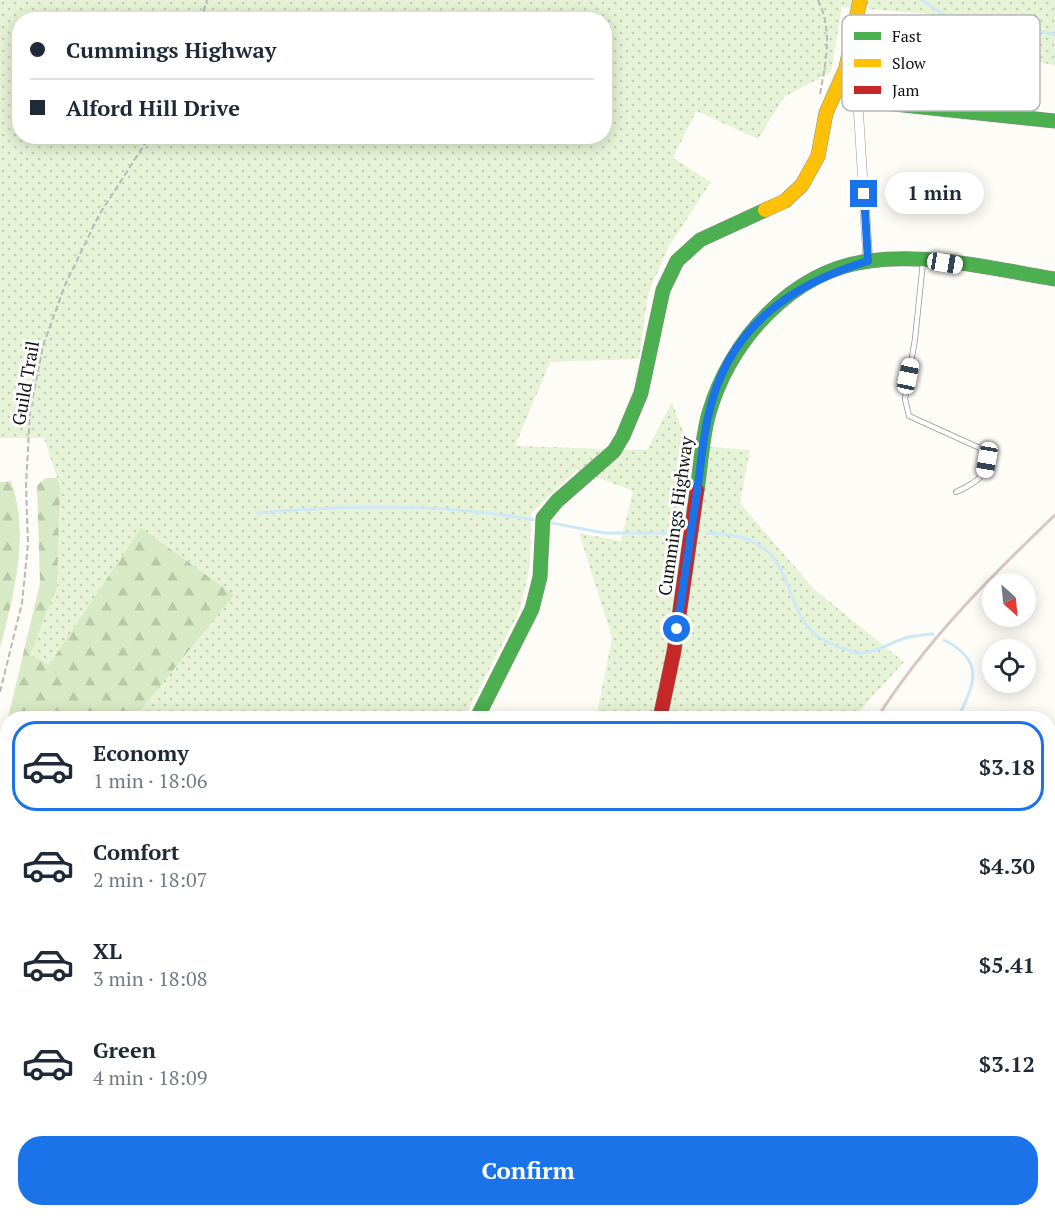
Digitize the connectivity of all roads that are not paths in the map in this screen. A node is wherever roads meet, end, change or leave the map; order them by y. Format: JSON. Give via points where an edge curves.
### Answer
{"nodes":[{"id":1,"x":861,"y":0,"type":"edge"},
{"id":2,"x":858,"y":15,"type":"edge"},
{"id":3,"x":842,"y":75,"type":"edge"},
{"id":4,"x":841,"y":78,"type":"joint"},
{"id":5,"x":858,"y":111,"type":"edge"},
{"id":6,"x":960,"y":111,"type":"edge"},
{"id":7,"x":1055,"y":121,"type":"edge"},
{"id":8,"x":923,"y":260,"type":"junction"},
{"id":9,"x":868,"y":261,"type":"junction"},
{"id":10,"x":1055,"y":279,"type":"edge"},
{"id":11,"x":956,"y":492,"type":"dead end"},
{"id":12,"x":481,"y":711,"type":"edge"},
{"id":13,"x":661,"y":711,"type":"edge"}],
"edges":[{"from":1,"to":2,"type":"main road"},
{"from":3,"to":4,"type":"main road"},
{"from":4,"to":12,"type":"main road","via":[[826,113],[818,156],[802,184],[785,201],[700,240],[677,261],[656,312],[646,372],[627,428],[614,451],[543,518],[540,577],[532,609]]},
{"from":5,"to":9,"type":"street"},
{"from":6,"to":7,"type":"main road"},
{"from":8,"to":9,"type":"main road","name":"Cummings Highway"},
{"from":8,"to":10,"type":"main road","name":"Cummings Highway"},
{"from":8,"to":11,"type":"lane","via":[[917,330],[905,399],[909,416],[982,449],[987,460],[984,474],[978,482]]},
{"from":9,"to":13,"type":"main road","name":"Cummings Highway","via":[[818,278],[780,301],[744,338],[719,380],[708,415],[674,651]]}]}
